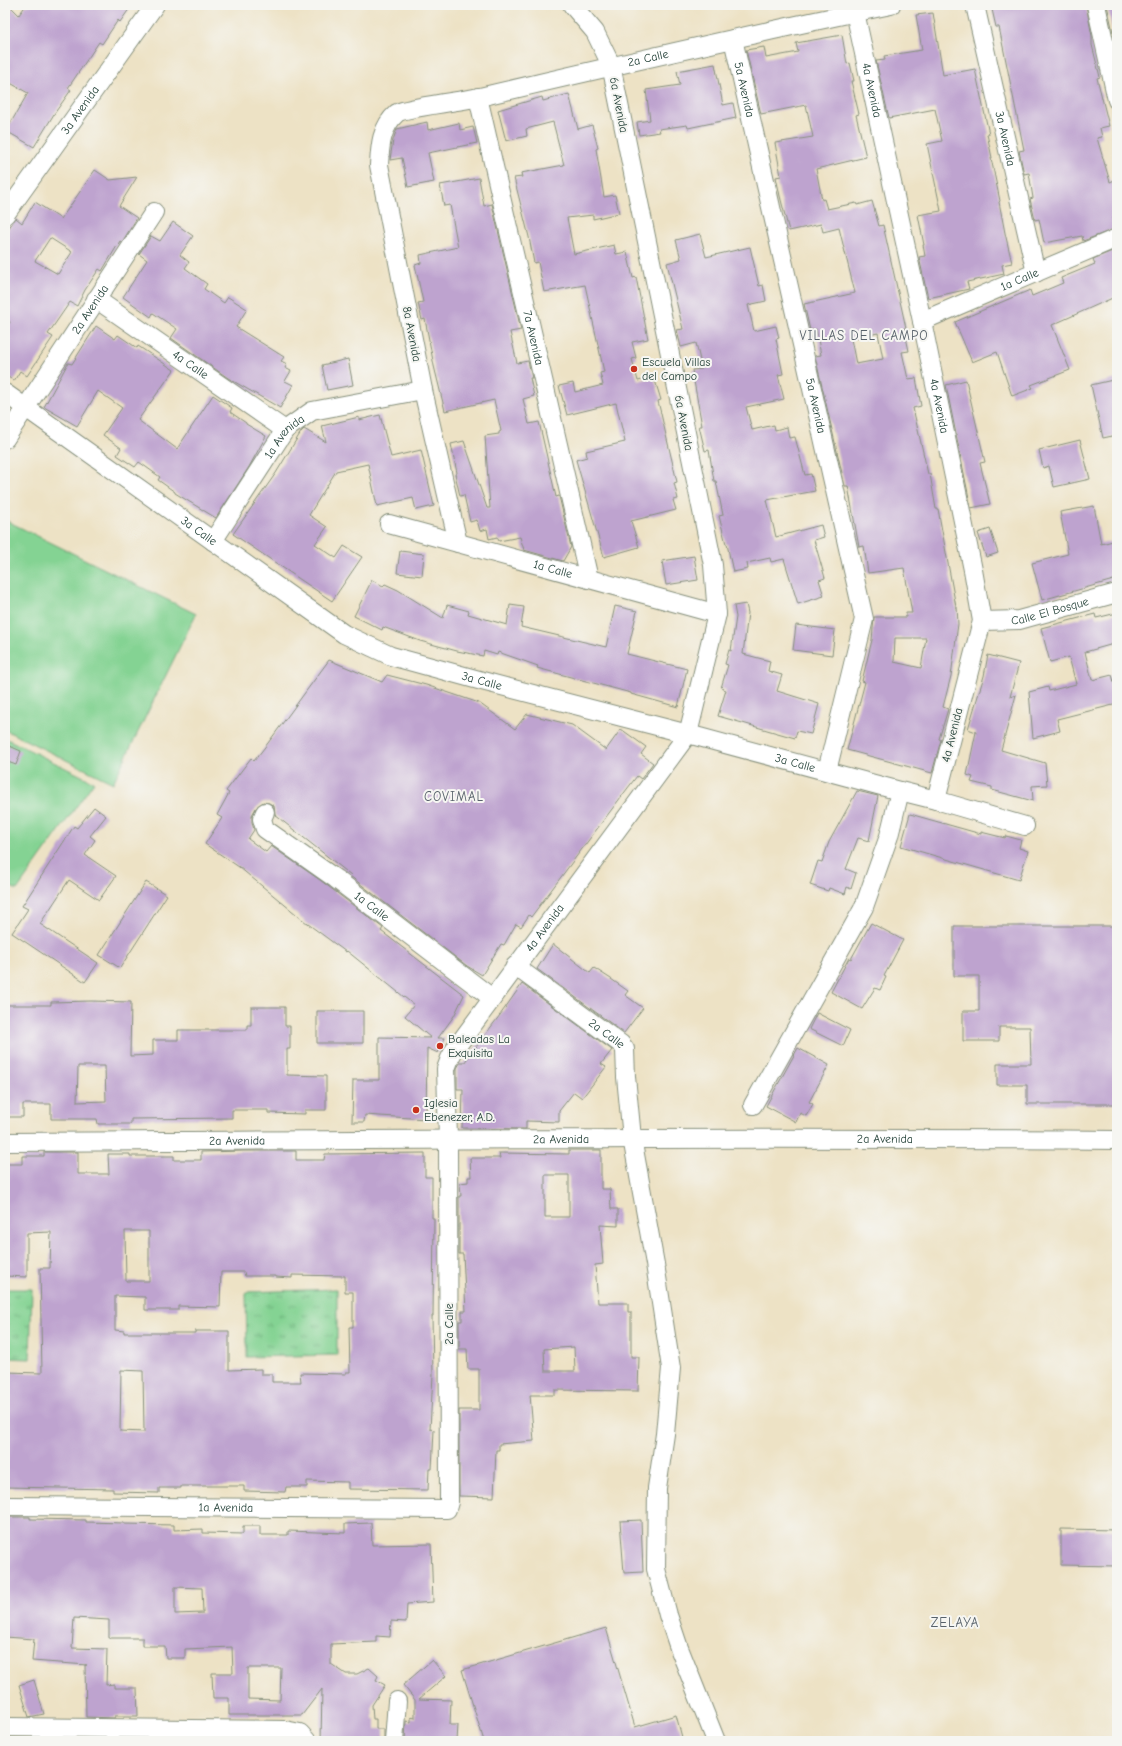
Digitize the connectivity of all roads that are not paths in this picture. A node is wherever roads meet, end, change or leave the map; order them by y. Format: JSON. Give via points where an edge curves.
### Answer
{"nodes":[{"id":1,"x":155,"y":5,"type":"edge"},
{"id":2,"x":572,"y":5,"type":"edge"},
{"id":3,"x":891,"y":5,"type":"edge"},
{"id":4,"x":975,"y":5,"type":"edge"},
{"id":5,"x":1096,"y":5,"type":"edge"},
{"id":6,"x":855,"y":12,"type":"junction"},
{"id":7,"x":733,"y":39,"type":"junction"},
{"id":8,"x":611,"y":65,"type":"junction"},
{"id":9,"x":478,"y":97,"type":"junction"},
{"id":10,"x":1117,"y":100,"type":"edge"},
{"id":11,"x":387,"y":124,"type":"joint"},
{"id":12,"x":154,"y":212,"type":"dead end"},
{"id":13,"x":5,"y":215,"type":"edge"},
{"id":14,"x":1117,"y":238,"type":"edge"},
{"id":15,"x":1036,"y":273,"type":"junction"},
{"id":16,"x":96,"y":300,"type":"junction"},
{"id":17,"x":922,"y":321,"type":"junction"},
{"id":18,"x":423,"y":390,"type":"junction"},
{"id":19,"x":5,"y":393,"type":"edge"},
{"id":20,"x":26,"y":408,"type":"junction"},
{"id":21,"x":285,"y":430,"type":"junction"},
{"id":22,"x":5,"y":439,"type":"edge"},
{"id":23,"x":389,"y":524,"type":"dead end"},
{"id":24,"x":213,"y":541,"type":"junction"},
{"id":25,"x":458,"y":543,"type":"junction"},
{"id":26,"x":589,"y":578,"type":"junction"},
{"id":27,"x":1117,"y":593,"type":"edge"},
{"id":28,"x":717,"y":614,"type":"junction"},
{"id":29,"x":982,"y":621,"type":"junction"},
{"id":30,"x":688,"y":734,"type":"junction"},
{"id":31,"x":827,"y":771,"type":"junction"},
{"id":32,"x":900,"y":792,"type":"junction"},
{"id":33,"x":936,"y":800,"type":"junction"},
{"id":34,"x":265,"y":812,"type":"dead end"},
{"id":35,"x":1026,"y":826,"type":"dead end"},
{"id":36,"x":516,"y":966,"type":"junction"},
{"id":37,"x":492,"y":998,"type":"junction"},
{"id":38,"x":753,"y":1105,"type":"dead end"},
{"id":39,"x":632,"y":1138,"type":"junction"},
{"id":40,"x":448,"y":1139,"type":"junction"},
{"id":41,"x":1117,"y":1140,"type":"edge"},
{"id":42,"x":5,"y":1142,"type":"edge"},
{"id":43,"x":5,"y":1506,"type":"edge"},
{"id":44,"x":447,"y":1509,"type":"joint"},
{"id":45,"x":397,"y":1701,"type":"dead end"},
{"id":46,"x":5,"y":1728,"type":"edge"},
{"id":47,"x":307,"y":1741,"type":"edge"},
{"id":48,"x":394,"y":1741,"type":"edge"},
{"id":49,"x":716,"y":1741,"type":"edge"}],
"edges":[{"from":1,"to":13,"type":"street","name":"3a Avenida"},
{"from":2,"to":8,"type":"street","name":"6a Avenida","via":[[595,32]]},
{"from":3,"to":6,"type":"street","name":"2a Calle"},
{"from":4,"to":15,"type":"street","name":"3a Avenida"},
{"from":5,"to":10,"type":"street"},
{"from":6,"to":7,"type":"street","name":"2a Calle"},
{"from":6,"to":17,"type":"street","name":"4a Avenida"},
{"from":7,"to":8,"type":"street","name":"2a Calle"},
{"from":7,"to":31,"type":"street","name":"5a Avenida","via":[[864,619]]},
{"from":8,"to":9,"type":"street","name":"2a Calle"},
{"from":8,"to":28,"type":"street","name":"6a Avenida","via":[[713,565]]},
{"from":9,"to":11,"type":"street","name":"2a Calle","via":[[398,112]]},
{"from":9,"to":26,"type":"street","name":"7a Avenida"},
{"from":11,"to":18,"type":"street","name":"8a Avenida","via":[[380,142],[379,165]]},
{"from":12,"to":16,"type":"street","name":"2a Avenida"},
{"from":14,"to":15,"type":"street","name":"1a Calle"},
{"from":15,"to":17,"type":"street","name":"1a Calle"},
{"from":16,"to":20,"type":"street","name":"2a Avenida"},
{"from":16,"to":21,"type":"street","name":"4a Calle"},
{"from":17,"to":29,"type":"street","name":"4a Avenida"},
{"from":18,"to":21,"type":"street","name":"1a Avenida","via":[[312,411]]},
{"from":18,"to":25,"type":"street","name":"8a Avenida"},
{"from":19,"to":20,"type":"street","name":"3a Calle"},
{"from":20,"to":22,"type":"street","name":"2a Avenida"},
{"from":20,"to":24,"type":"street","name":"3a Calle"},
{"from":21,"to":24,"type":"street","name":"1a Avenida"},
{"from":23,"to":25,"type":"street","name":"1a Calle"},
{"from":24,"to":30,"type":"street","name":"3a Calle","via":[[344,634],[391,656]]},
{"from":25,"to":26,"type":"street","name":"1a Calle"},
{"from":26,"to":28,"type":"street","name":"1a Calle"},
{"from":27,"to":29,"type":"street","name":"Calle El Bosque","via":[[1019,620]]},
{"from":28,"to":30,"type":"street","name":"6a Avenida"},
{"from":29,"to":33,"type":"street","name":"4a Avenida"},
{"from":30,"to":31,"type":"street","name":"3a Calle"},
{"from":30,"to":36,"type":"street","name":"4a Avenida"},
{"from":31,"to":32,"type":"street","name":"3a Calle"},
{"from":32,"to":33,"type":"street","name":"3a Calle"},
{"from":32,"to":38,"type":"street","via":[[889,836],[864,907]]},
{"from":33,"to":35,"type":"street","name":"3a Calle"},
{"from":34,"to":37,"type":"street","name":"1a Calle","via":[[262,819],[265,829]]},
{"from":36,"to":37,"type":"street","name":"4a Avenida"},
{"from":36,"to":39,"type":"street","name":"2a Calle","via":[[625,1049]]},
{"from":37,"to":40,"type":"street","name":"4a Avenida","via":[[455,1048],[446,1069]]},
{"from":39,"to":40,"type":"street","name":"2a Avenida"},
{"from":39,"to":41,"type":"street","name":"2a Avenida"},
{"from":39,"to":49,"type":"street","name":"2a Calle","via":[[671,1368],[657,1488],[656,1570],[679,1648]]},
{"from":40,"to":42,"type":"street","name":"2a Avenida"},
{"from":40,"to":44,"type":"street","name":"2a Calle"},
{"from":43,"to":44,"type":"street","name":"1a Avenida"},
{"from":45,"to":48,"type":"street"},
{"from":46,"to":47,"type":"street","via":[[285,1730],[300,1733]]}]}
